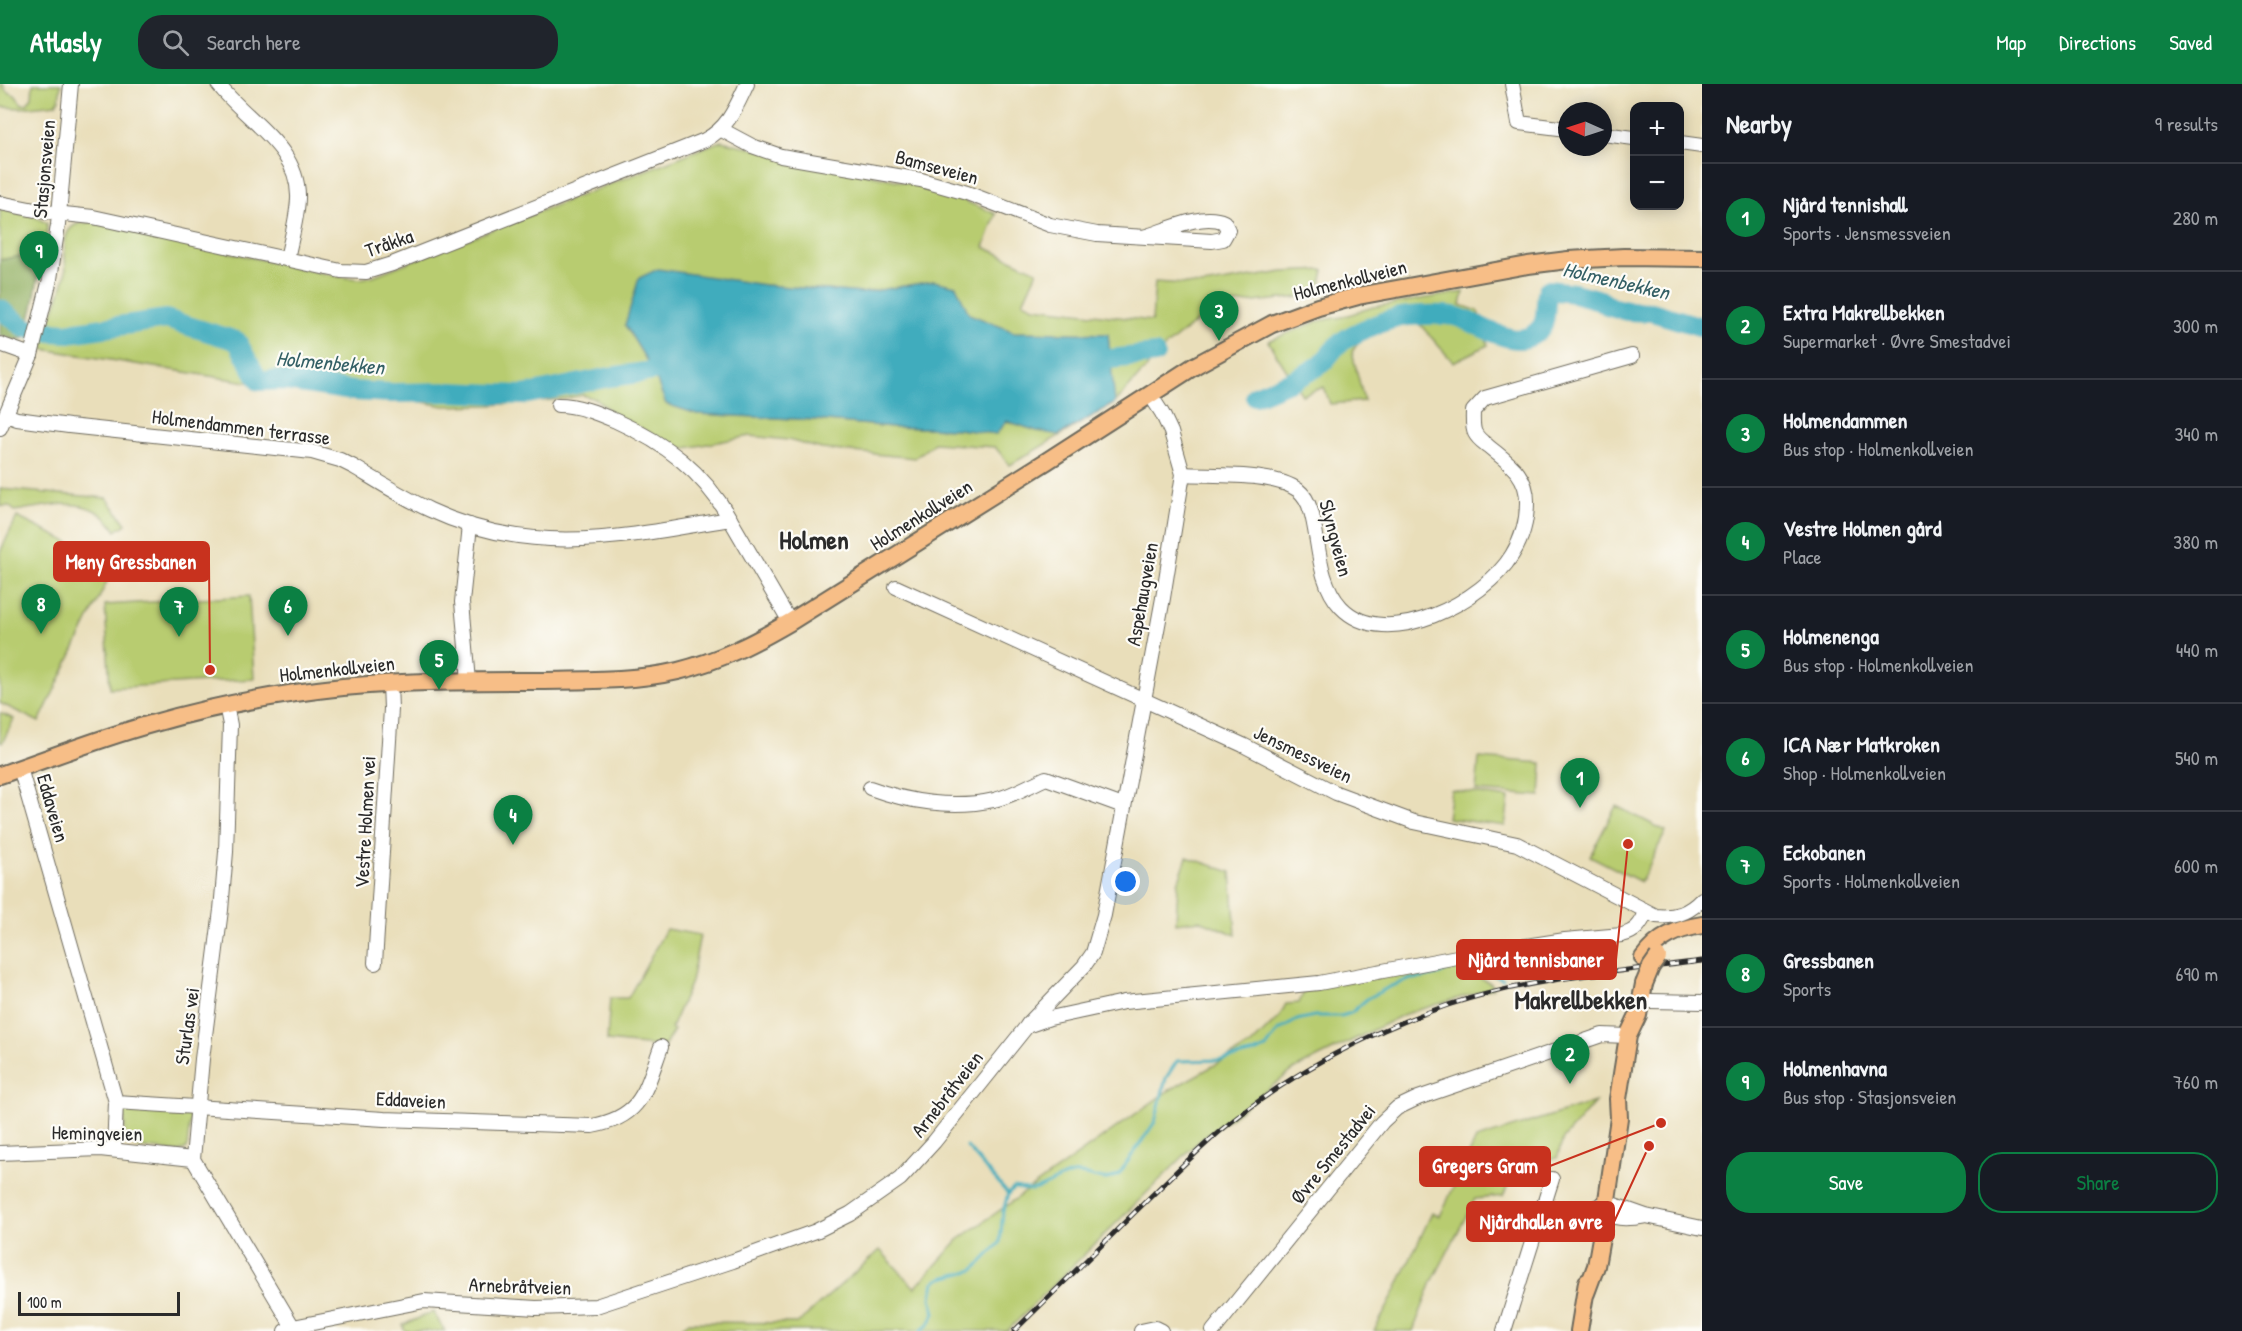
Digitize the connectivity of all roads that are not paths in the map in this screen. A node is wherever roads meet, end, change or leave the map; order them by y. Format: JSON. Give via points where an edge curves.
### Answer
{"nodes":[{"id":1,"x":71,"y":84,"type":"edge"},
{"id":2,"x":218,"y":84,"type":"edge"},
{"id":3,"x":747,"y":84,"type":"edge"},
{"id":4,"x":1512,"y":84,"type":"edge"},
{"id":5,"x":1558,"y":128,"type":"edge"},
{"id":6,"x":718,"y":133,"type":"junction"},
{"id":7,"x":1612,"y":135,"type":"edge"},
{"id":8,"x":1630,"y":137,"type":"edge"},
{"id":9,"x":1684,"y":144,"type":"edge"},
{"id":10,"x":1702,"y":146,"type":"edge"},
{"id":11,"x":0,"y":203,"type":"edge"},
{"id":12,"x":59,"y":213,"type":"junction"},
{"id":13,"x":1144,"y":237,"type":"junction"},
{"id":14,"x":1702,"y":258,"type":"edge"},
{"id":15,"x":287,"y":259,"type":"junction"},
{"id":16,"x":0,"y":344,"type":"edge"},
{"id":17,"x":32,"y":355,"type":"junction"},
{"id":18,"x":1632,"y":356,"type":"dead end"},
{"id":19,"x":1151,"y":396,"type":"junction"},
{"id":20,"x":558,"y":405,"type":"dead end"},
{"id":21,"x":3,"y":421,"type":"edge"},
{"id":22,"x":1183,"y":474,"type":"junction"},
{"id":23,"x":730,"y":519,"type":"junction"},
{"id":24,"x":470,"y":525,"type":"junction"},
{"id":25,"x":896,"y":587,"type":"dead end"},
{"id":26,"x":790,"y":622,"type":"junction"},
{"id":27,"x":470,"y":681,"type":"junction"},
{"id":28,"x":390,"y":683,"type":"junction"},
{"id":29,"x":1142,"y":700,"type":"junction"},
{"id":30,"x":226,"y":705,"type":"junction"},
{"id":31,"x":20,"y":768,"type":"junction"},
{"id":32,"x":0,"y":775,"type":"edge"},
{"id":33,"x":870,"y":788,"type":"dead end"},
{"id":34,"x":1123,"y":806,"type":"junction"},
{"id":35,"x":1701,"y":900,"type":"edge"},
{"id":36,"x":1646,"y":912,"type":"junction"},
{"id":37,"x":1702,"y":925,"type":"edge"},
{"id":38,"x":1702,"y":935,"type":"edge"},
{"id":39,"x":1651,"y":958,"type":"junction"},
{"id":40,"x":375,"y":963,"type":"dead end"},
{"id":41,"x":1650,"y":1001,"type":"dead end"},
{"id":42,"x":1702,"y":1002,"type":"edge"},
{"id":43,"x":1027,"y":1026,"type":"junction"},
{"id":44,"x":1629,"y":1033,"type":"junction"},
{"id":45,"x":661,"y":1047,"type":"dead end"},
{"id":46,"x":116,"y":1102,"type":"junction"},
{"id":47,"x":197,"y":1107,"type":"junction"},
{"id":48,"x":114,"y":1150,"type":"junction"},
{"id":49,"x":0,"y":1153,"type":"edge"},
{"id":50,"x":193,"y":1158,"type":"junction"},
{"id":51,"x":1552,"y":1179,"type":"dead end"},
{"id":52,"x":1602,"y":1208,"type":"junction"},
{"id":53,"x":1702,"y":1228,"type":"edge"},
{"id":54,"x":289,"y":1329,"type":"edge"},
{"id":55,"x":1141,"y":1331,"type":"edge"},
{"id":56,"x":1161,"y":1331,"type":"edge"},
{"id":57,"x":1213,"y":1331,"type":"edge"},
{"id":58,"x":1504,"y":1331,"type":"edge"},
{"id":59,"x":1579,"y":1331,"type":"edge"}],
"edges":[{"from":1,"to":12,"type":"street","name":"Stasjonsveien"},
{"from":2,"to":15,"type":"street","via":[[282,151],[296,177],[298,206]]},
{"from":3,"to":6,"type":"street","via":[[734,114]]},
{"from":4,"to":5,"type":"street","via":[[1519,123]]},
{"from":6,"to":13,"type":"street","name":"Bamseveien","via":[[781,156],[921,180],[1050,225]]},
{"from":6,"to":15,"type":"street","name":"Tråkka","via":[[380,269],[350,273]]},
{"from":7,"to":8,"type":"street"},
{"from":9,"to":10,"type":"street"},
{"from":11,"to":12,"type":"street","name":"Tråkka"},
{"from":12,"to":15,"type":"street","name":"Tråkka"},
{"from":12,"to":17,"type":"street","name":"Stasjonsveien","via":[[51,279]]},
{"from":13,"to":13,"type":"street","name":"Bamseveien","via":[[1212,241],[1223,239],[1228,230],[1224,222],[1204,218]]},
{"from":14,"to":19,"type":"main road","name":"Holmenkollveien","via":[[1624,257],[1550,262],[1343,299],[1255,332]]},
{"from":16,"to":17,"type":"street"},
{"from":17,"to":21,"type":"street","name":"Stasjonsveien"},
{"from":18,"to":22,"type":"street","name":"Slyngveien","via":[[1485,398],[1473,411],[1476,436],[1512,465],[1524,482],[1524,528],[1512,555],[1482,588],[1424,619],[1383,625],[1365,622],[1340,607],[1324,582],[1311,508],[1297,489],[1271,478]]},
{"from":19,"to":22,"type":"street","name":"Aspehaugveien","via":[[1171,432]]},
{"from":19,"to":26,"type":"main road","name":"Holmenkollveien"},
{"from":20,"to":23,"type":"street","via":[[593,412],[655,440],[689,465]]},
{"from":21,"to":24,"type":"street","name":"Holmendammen terrasse","via":[[320,454],[354,467],[430,510]]},
{"from":22,"to":29,"type":"street","name":"Aspehaugveien"},
{"from":23,"to":24,"type":"street","name":"Holmendammen terrasse","via":[[585,540],[537,539]]},
{"from":23,"to":26,"type":"street"},
{"from":24,"to":27,"type":"street","via":[[462,602]]},
{"from":25,"to":29,"type":"street","name":"Jensmessveien"},
{"from":26,"to":27,"type":"main road","name":"Holmenkollveien","via":[[722,657],[670,673],[597,680]]},
{"from":27,"to":28,"type":"main road","name":"Holmenkollveien"},
{"from":28,"to":30,"type":"main road","name":"Holmenkollveien"},
{"from":28,"to":40,"type":"street","name":"Vestre Holmen vei"},
{"from":29,"to":34,"type":"street","name":"Aspehaugveien"},
{"from":29,"to":36,"type":"street","name":"Jensmessveien","via":[[1350,799],[1414,822],[1517,844]]},
{"from":30,"to":31,"type":"main road","name":"Holmenkollveien","via":[[132,729]]},
{"from":30,"to":47,"type":"street","name":"Sturlas vei","via":[[230,725],[225,861]]},
{"from":31,"to":32,"type":"main road","name":"Holmenkollveien"},
{"from":31,"to":46,"type":"street","name":"Eddaveien"},
{"from":33,"to":34,"type":"street","via":[[931,803],[978,802],[996,799],[1046,778]]},
{"from":34,"to":43,"type":"street","name":"Aspehaugveien","via":[[1104,915],[1093,953]]},
{"from":35,"to":36,"type":"street","name":"Jensmessveien","via":[[1674,916]]},
{"from":36,"to":43,"type":"street","via":[[1639,926],[1622,935],[1473,954],[1318,983],[1124,1002]]},
{"from":37,"to":39,"type":"main road","via":[[1666,936],[1651,947]]},
{"from":38,"to":39,"type":"main road","via":[[1675,943]]},
{"from":39,"to":44,"type":"main road","via":[[1628,1013]]},
{"from":41,"to":42,"type":"street"},
{"from":43,"to":54,"type":"street","name":"Arnebråtveien","via":[[912,1168],[859,1208],[816,1232],[596,1306],[536,1308],[424,1301]]},
{"from":44,"to":52,"type":"main road","via":[[1618,1099],[1610,1117]]},
{"from":44,"to":57,"type":"street","name":"Øvre Smestadvei","via":[[1602,1035],[1397,1108]]},
{"from":45,"to":47,"type":"street","name":"Eddaveien","via":[[634,1108],[612,1122],[592,1126],[384,1119]]},
{"from":46,"to":47,"type":"street","name":"Eddaveien"},
{"from":46,"to":48,"type":"street","name":"Eddaveien"},
{"from":47,"to":50,"type":"street","name":"Sturlas vei"},
{"from":48,"to":49,"type":"street","name":"Hemingveien"},
{"from":48,"to":50,"type":"street","name":"Hemingveien"},
{"from":50,"to":54,"type":"street"},
{"from":51,"to":58,"type":"street"},
{"from":52,"to":53,"type":"street","via":[[1622,1218],[1646,1216]]},
{"from":52,"to":59,"type":"main road","via":[[1588,1265]]},
{"from":55,"to":56,"type":"street"}]}
